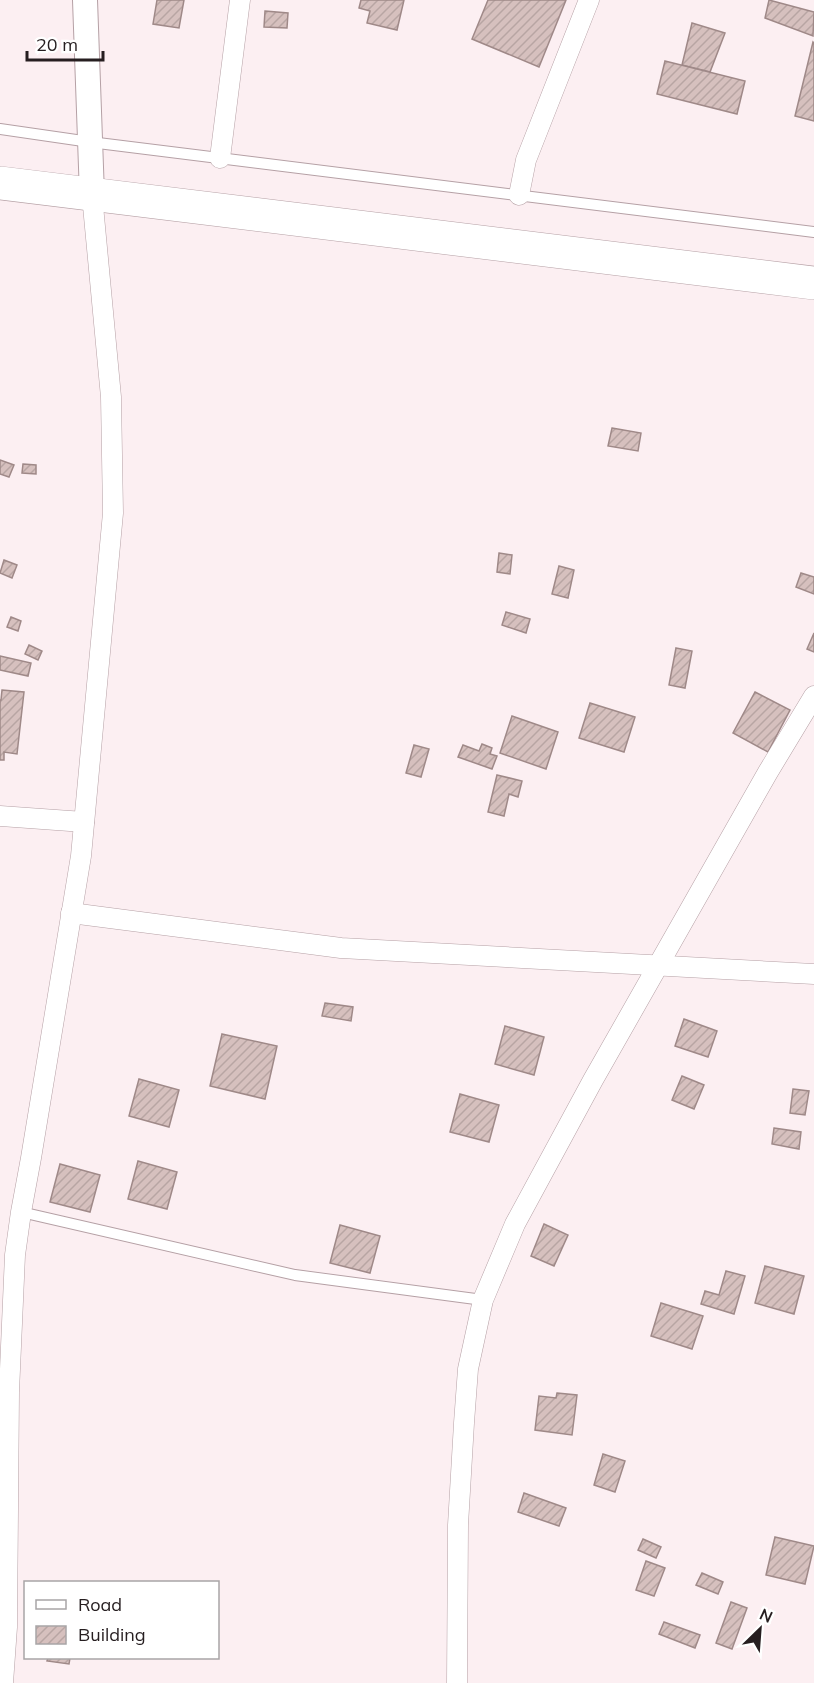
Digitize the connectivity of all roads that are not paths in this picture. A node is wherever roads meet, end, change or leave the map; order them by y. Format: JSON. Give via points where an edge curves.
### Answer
{"nodes":[{"id":1,"x":85,"y":0,"type":"edge"},
{"id":2,"x":240,"y":0,"type":"edge"},
{"id":3,"x":588,"y":0,"type":"edge"},
{"id":4,"x":0,"y":129,"type":"edge"},
{"id":5,"x":90,"y":142,"type":"junction"},
{"id":6,"x":220,"y":158,"type":"junction"},
{"id":7,"x":0,"y":183,"type":"edge"},
{"id":8,"x":92,"y":195,"type":"junction"},
{"id":9,"x":519,"y":195,"type":"junction"},
{"id":10,"x":814,"y":232,"type":"edge"},
{"id":11,"x":814,"y":283,"type":"edge"},
{"id":12,"x":814,"y":696,"type":"edge"},
{"id":13,"x":0,"y":816,"type":"edge"},
{"id":14,"x":84,"y":822,"type":"junction"},
{"id":15,"x":71,"y":913,"type":"junction"},
{"id":16,"x":658,"y":966,"type":"junction"},
{"id":17,"x":814,"y":974,"type":"edge"},
{"id":18,"x":21,"y":1212,"type":"junction"},
{"id":19,"x":483,"y":1300,"type":"junction"},
{"id":20,"x":3,"y":1626,"type":"edge"},
{"id":21,"x":3,"y":1683,"type":"edge"},
{"id":22,"x":457,"y":1683,"type":"edge"}],
"edges":[{"from":1,"to":5,"type":"street"},
{"from":2,"to":6,"type":"street"},
{"from":3,"to":9,"type":"street","via":[[526,160]]},
{"from":4,"to":5,"type":"lane"},
{"from":5,"to":6,"type":"lane"},
{"from":5,"to":8,"type":"street"},
{"from":6,"to":9,"type":"lane"},
{"from":7,"to":8,"type":"highway"},
{"from":8,"to":11,"type":"highway"},
{"from":8,"to":14,"type":"street","via":[[111,397],[113,513]]},
{"from":9,"to":10,"type":"lane"},
{"from":12,"to":16,"type":"street"},
{"from":13,"to":14,"type":"street"},
{"from":14,"to":15,"type":"street"},
{"from":15,"to":16,"type":"street","via":[[341,948]]},
{"from":15,"to":18,"type":"street"},
{"from":16,"to":17,"type":"street"},
{"from":16,"to":19,"type":"street","via":[[515,1224]]},
{"from":18,"to":19,"type":"lane","via":[[295,1275]]},
{"from":18,"to":20,"type":"street","via":[[15,1255],[9,1392]]},
{"from":19,"to":22,"type":"street","via":[[468,1369],[458,1525]]},
{"from":20,"to":21,"type":"street"}]}
